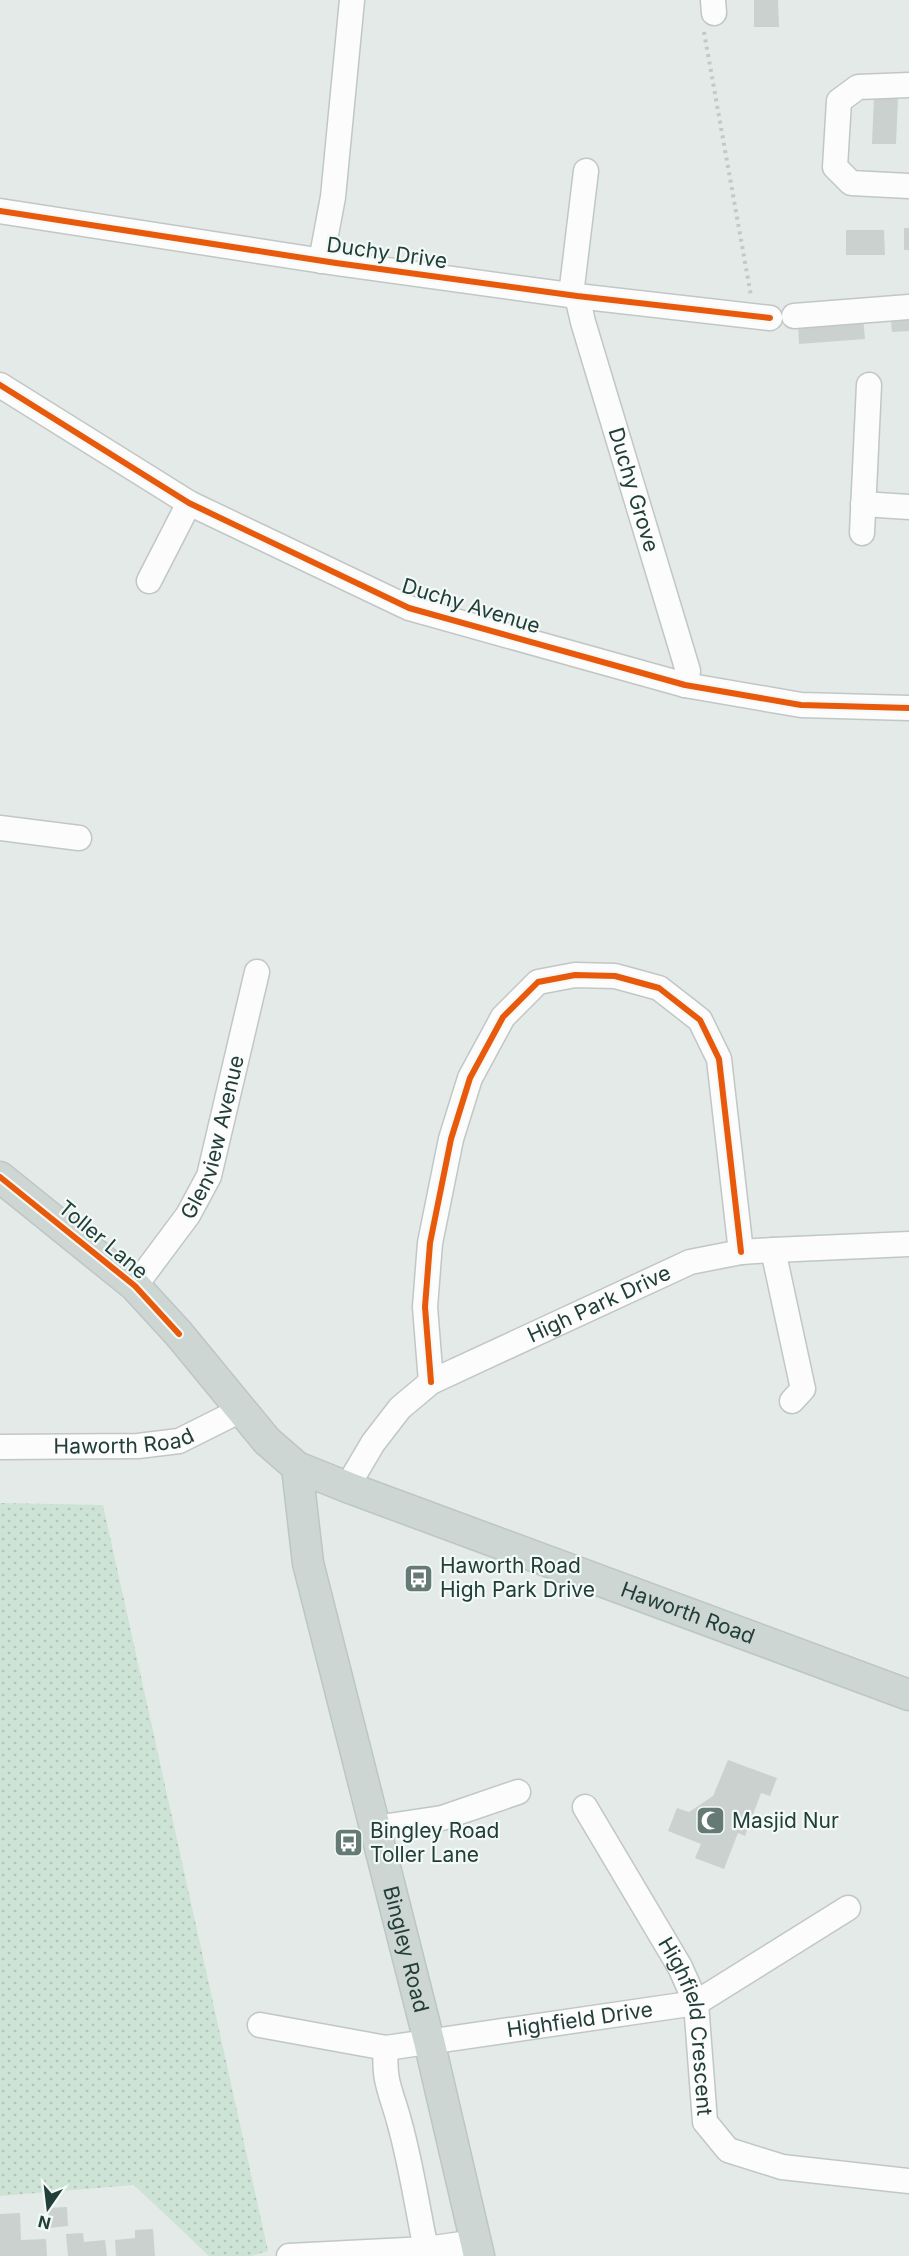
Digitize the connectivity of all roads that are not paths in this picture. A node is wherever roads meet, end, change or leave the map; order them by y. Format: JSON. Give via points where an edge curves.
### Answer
{"nodes":[{"id":1,"x":352,"y":0,"type":"edge"},
{"id":2,"x":909,"y":85,"type":"edge"},
{"id":3,"x":586,"y":171,"type":"dead end"},
{"id":4,"x":909,"y":186,"type":"edge"},
{"id":5,"x":0,"y":211,"type":"edge"},
{"id":6,"x":321,"y":261,"type":"junction"},
{"id":7,"x":574,"y":296,"type":"junction"},
{"id":8,"x":909,"y":307,"type":"edge"},
{"id":9,"x":0,"y":385,"type":"edge"},
{"id":10,"x":869,"y":385,"type":"dead end"},
{"id":11,"x":189,"y":503,"type":"junction"},
{"id":12,"x":863,"y":504,"type":"junction"},
{"id":13,"x":909,"y":507,"type":"edge"},
{"id":14,"x":862,"y":533,"type":"dead end"},
{"id":15,"x":149,"y":581,"type":"dead end"},
{"id":16,"x":685,"y":685,"type":"junction"},
{"id":17,"x":909,"y":708,"type":"edge"},
{"id":18,"x":0,"y":828,"type":"edge"},
{"id":19,"x":79,"y":838,"type":"dead end"},
{"id":20,"x":257,"y":972,"type":"dead end"},
{"id":21,"x":0,"y":1177,"type":"edge"},
{"id":22,"x":909,"y":1245,"type":"edge"},
{"id":23,"x":773,"y":1250,"type":"junction"},
{"id":24,"x":741,"y":1252,"type":"junction"},
{"id":25,"x":135,"y":1286,"type":"junction"},
{"id":26,"x":431,"y":1382,"type":"junction"},
{"id":27,"x":792,"y":1401,"type":"dead end"},
{"id":28,"x":241,"y":1410,"type":"junction"},
{"id":29,"x":0,"y":1447,"type":"edge"},
{"id":30,"x":297,"y":1467,"type":"junction"},
{"id":31,"x":347,"y":1487,"type":"junction"},
{"id":32,"x":909,"y":1695,"type":"edge"},
{"id":33,"x":518,"y":1792,"type":"dead end"},
{"id":34,"x":585,"y":1806,"type":"dead end"},
{"id":35,"x":375,"y":1828,"type":"junction"},
{"id":36,"x":848,"y":1908,"type":"dead end"},
{"id":37,"x":696,"y":2003,"type":"junction"},
{"id":38,"x":260,"y":2025,"type":"dead end"},
{"id":39,"x":429,"y":2042,"type":"junction"},
{"id":40,"x":386,"y":2048,"type":"junction"},
{"id":41,"x":909,"y":2181,"type":"edge"},
{"id":42,"x":426,"y":2249,"type":"junction"},
{"id":43,"x":478,"y":2249,"type":"edge"},
{"id":44,"x":289,"y":2256,"type":"edge"}],
"edges":[{"from":1,"to":6,"type":"street","via":[[333,197]]},
{"from":2,"to":4,"type":"street","via":[[858,87],[839,101],[835,167],[851,183]]},
{"from":3,"to":7,"type":"street","name":"Duchy Grove"},
{"from":5,"to":6,"type":"street","name":"Duchy Drive"},
{"from":6,"to":7,"type":"street","name":"Duchy Drive"},
{"from":7,"to":8,"type":"street","name":"Duchy Drive","via":[[773,316]]},
{"from":7,"to":16,"type":"street","name":"Duchy Grove","via":[[688,671]]},
{"from":9,"to":11,"type":"street","name":"Duchy Avenue"},
{"from":10,"to":12,"type":"street"},
{"from":11,"to":15,"type":"street"},
{"from":11,"to":16,"type":"street","name":"Duchy Avenue","via":[[409,608]]},
{"from":12,"to":13,"type":"street"},
{"from":12,"to":14,"type":"street"},
{"from":16,"to":17,"type":"street","name":"Duchy Avenue","via":[[801,705]]},
{"from":18,"to":19,"type":"street"},
{"from":20,"to":25,"type":"street","name":"Glenview Avenue","via":[[209,1176],[188,1215]]},
{"from":21,"to":25,"type":"main road","name":"Toller Lane"},
{"from":22,"to":23,"type":"street","name":"High Park Drive"},
{"from":23,"to":24,"type":"street","name":"High Park Drive"},
{"from":23,"to":27,"type":"street","via":[[803,1389]]},
{"from":24,"to":26,"type":"street","name":"High Park Drive","via":[[690,1262]]},
{"from":24,"to":26,"type":"street","via":[[719,1059],[700,1020],[659,988],[615,976],[575,975],[538,982],[503,1017],[470,1078],[451,1139],[430,1243],[425,1307]]},
{"from":25,"to":28,"type":"main road","name":"Toller Lane"},
{"from":26,"to":31,"type":"street","name":"High Park Drive","via":[[400,1408]]},
{"from":28,"to":29,"type":"street","name":"Haworth Road","via":[[179,1441],[138,1446]]},
{"from":28,"to":30,"type":"main road","name":"Toller Lane","via":[[267,1442]]},
{"from":30,"to":31,"type":"main road","name":"Haworth Road"},
{"from":30,"to":35,"type":"main road","name":"Bingley Road","via":[[308,1563]]},
{"from":31,"to":32,"type":"main road","name":"Haworth Road"},
{"from":33,"to":35,"type":"street","via":[[442,1818]]},
{"from":34,"to":37,"type":"street","name":"Highfield Crescent","via":[[680,1967]]},
{"from":35,"to":39,"type":"main road","name":"Bingley Road"},
{"from":36,"to":37,"type":"street","name":"Highfield Drive"},
{"from":37,"to":39,"type":"street","name":"Highfield Drive"},
{"from":37,"to":41,"type":"street","name":"Highfield Crescent","via":[[705,2122],[728,2150],[782,2167]]},
{"from":38,"to":40,"type":"street","name":"Highfield Drive"},
{"from":39,"to":40,"type":"street","name":"Highfield Drive"},
{"from":39,"to":43,"type":"main road","name":"Bingley Road"},
{"from":40,"to":42,"type":"street","via":[[387,2086],[399,2121]]},
{"from":42,"to":43,"type":"street"},
{"from":42,"to":44,"type":"street"}]}
